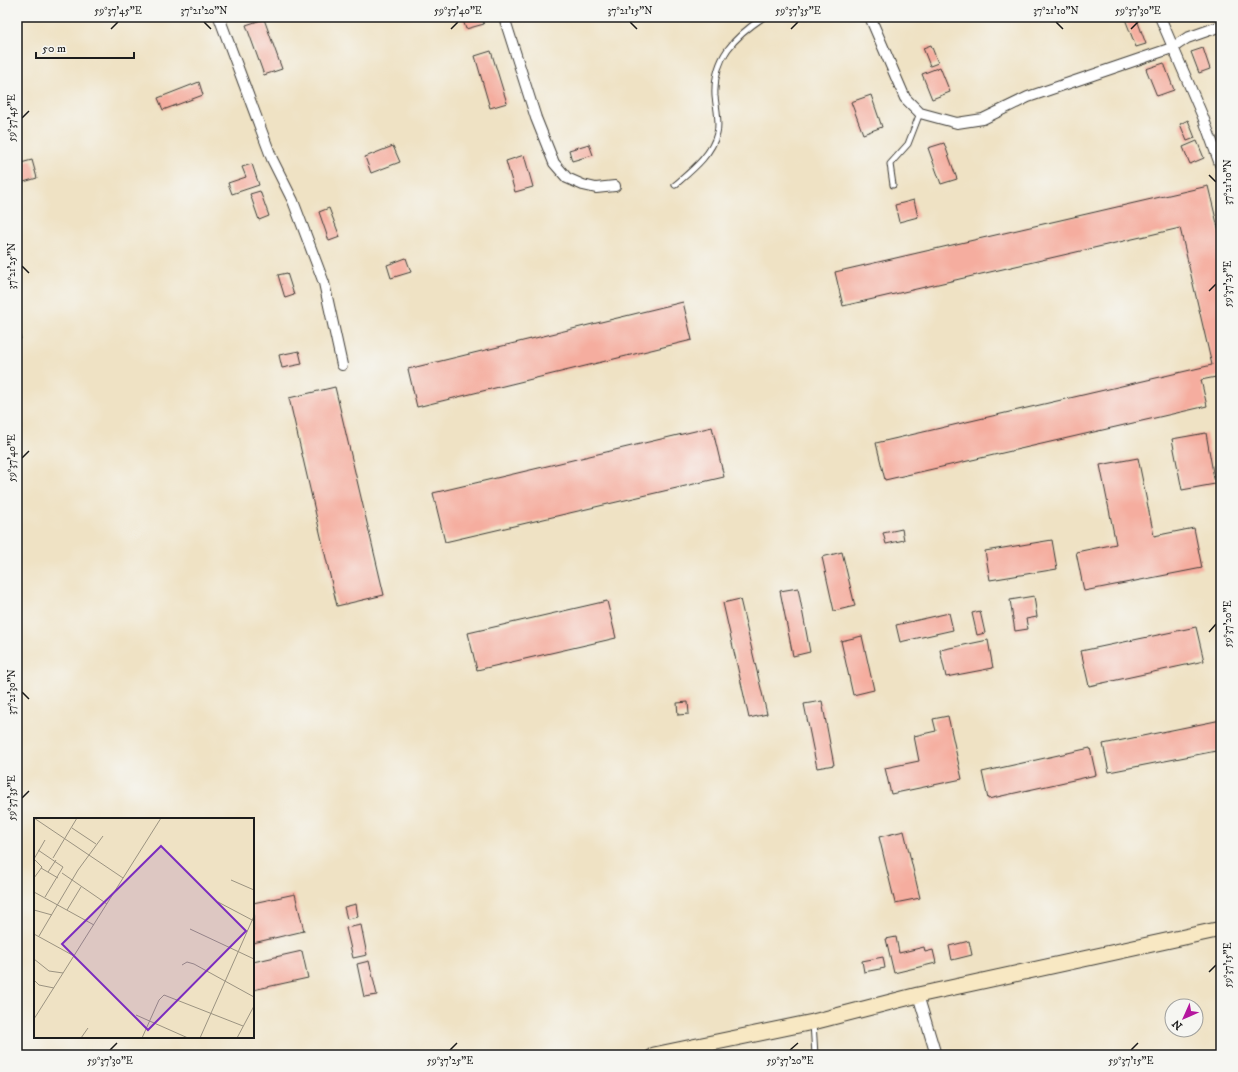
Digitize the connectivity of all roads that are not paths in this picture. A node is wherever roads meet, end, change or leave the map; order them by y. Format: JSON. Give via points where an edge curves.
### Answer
{"nodes":[{"id":1,"x":219,"y":17,"type":"edge"},
{"id":2,"x":504,"y":17,"type":"edge"},
{"id":3,"x":764,"y":17,"type":"edge"},
{"id":4,"x":870,"y":17,"type":"edge"},
{"id":5,"x":1160,"y":17,"type":"edge"},
{"id":6,"x":1221,"y":26,"type":"edge"},
{"id":7,"x":1172,"y":48,"type":"junction"},
{"id":8,"x":920,"y":113,"type":"junction"},
{"id":9,"x":1221,"y":167,"type":"edge"},
{"id":10,"x":676,"y":185,"type":"dead end"},
{"id":11,"x":893,"y":185,"type":"dead end"},
{"id":12,"x":615,"y":186,"type":"dead end"},
{"id":13,"x":342,"y":365,"type":"dead end"},
{"id":14,"x":1221,"y":929,"type":"edge"},
{"id":15,"x":918,"y":994,"type":"junction"},
{"id":16,"x":813,"y":1022,"type":"junction"},
{"id":17,"x":709,"y":1049,"type":"edge"},
{"id":18,"x":654,"y":1055,"type":"edge"},
{"id":19,"x":815,"y":1055,"type":"edge"},
{"id":20,"x":936,"y":1055,"type":"edge"}],
"edges":[{"from":1,"to":13,"type":"street","via":[[272,159],[293,201],[324,283]]},
{"from":2,"to":12,"type":"street","via":[[536,118],[554,163],[566,178],[583,185],[596,188]]},
{"from":3,"to":10,"type":"lane","via":[[732,44],[719,63],[714,82],[718,133],[708,153]]},
{"from":4,"to":8,"type":"street","via":[[905,98]]},
{"from":5,"to":7,"type":"street"},
{"from":6,"to":7,"type":"street","via":[[1187,38]]},
{"from":7,"to":8,"type":"street","via":[[1028,97],[983,119],[957,123]]},
{"from":7,"to":9,"type":"street","via":[[1203,117]]},
{"from":8,"to":11,"type":"lane","via":[[908,144],[890,164]]},
{"from":14,"to":15,"type":"main road"},
{"from":15,"to":16,"type":"main road"},
{"from":15,"to":20,"type":"street"},
{"from":16,"to":17,"type":"main road"},
{"from":16,"to":19,"type":"lane"},
{"from":17,"to":18,"type":"main road"}]}
